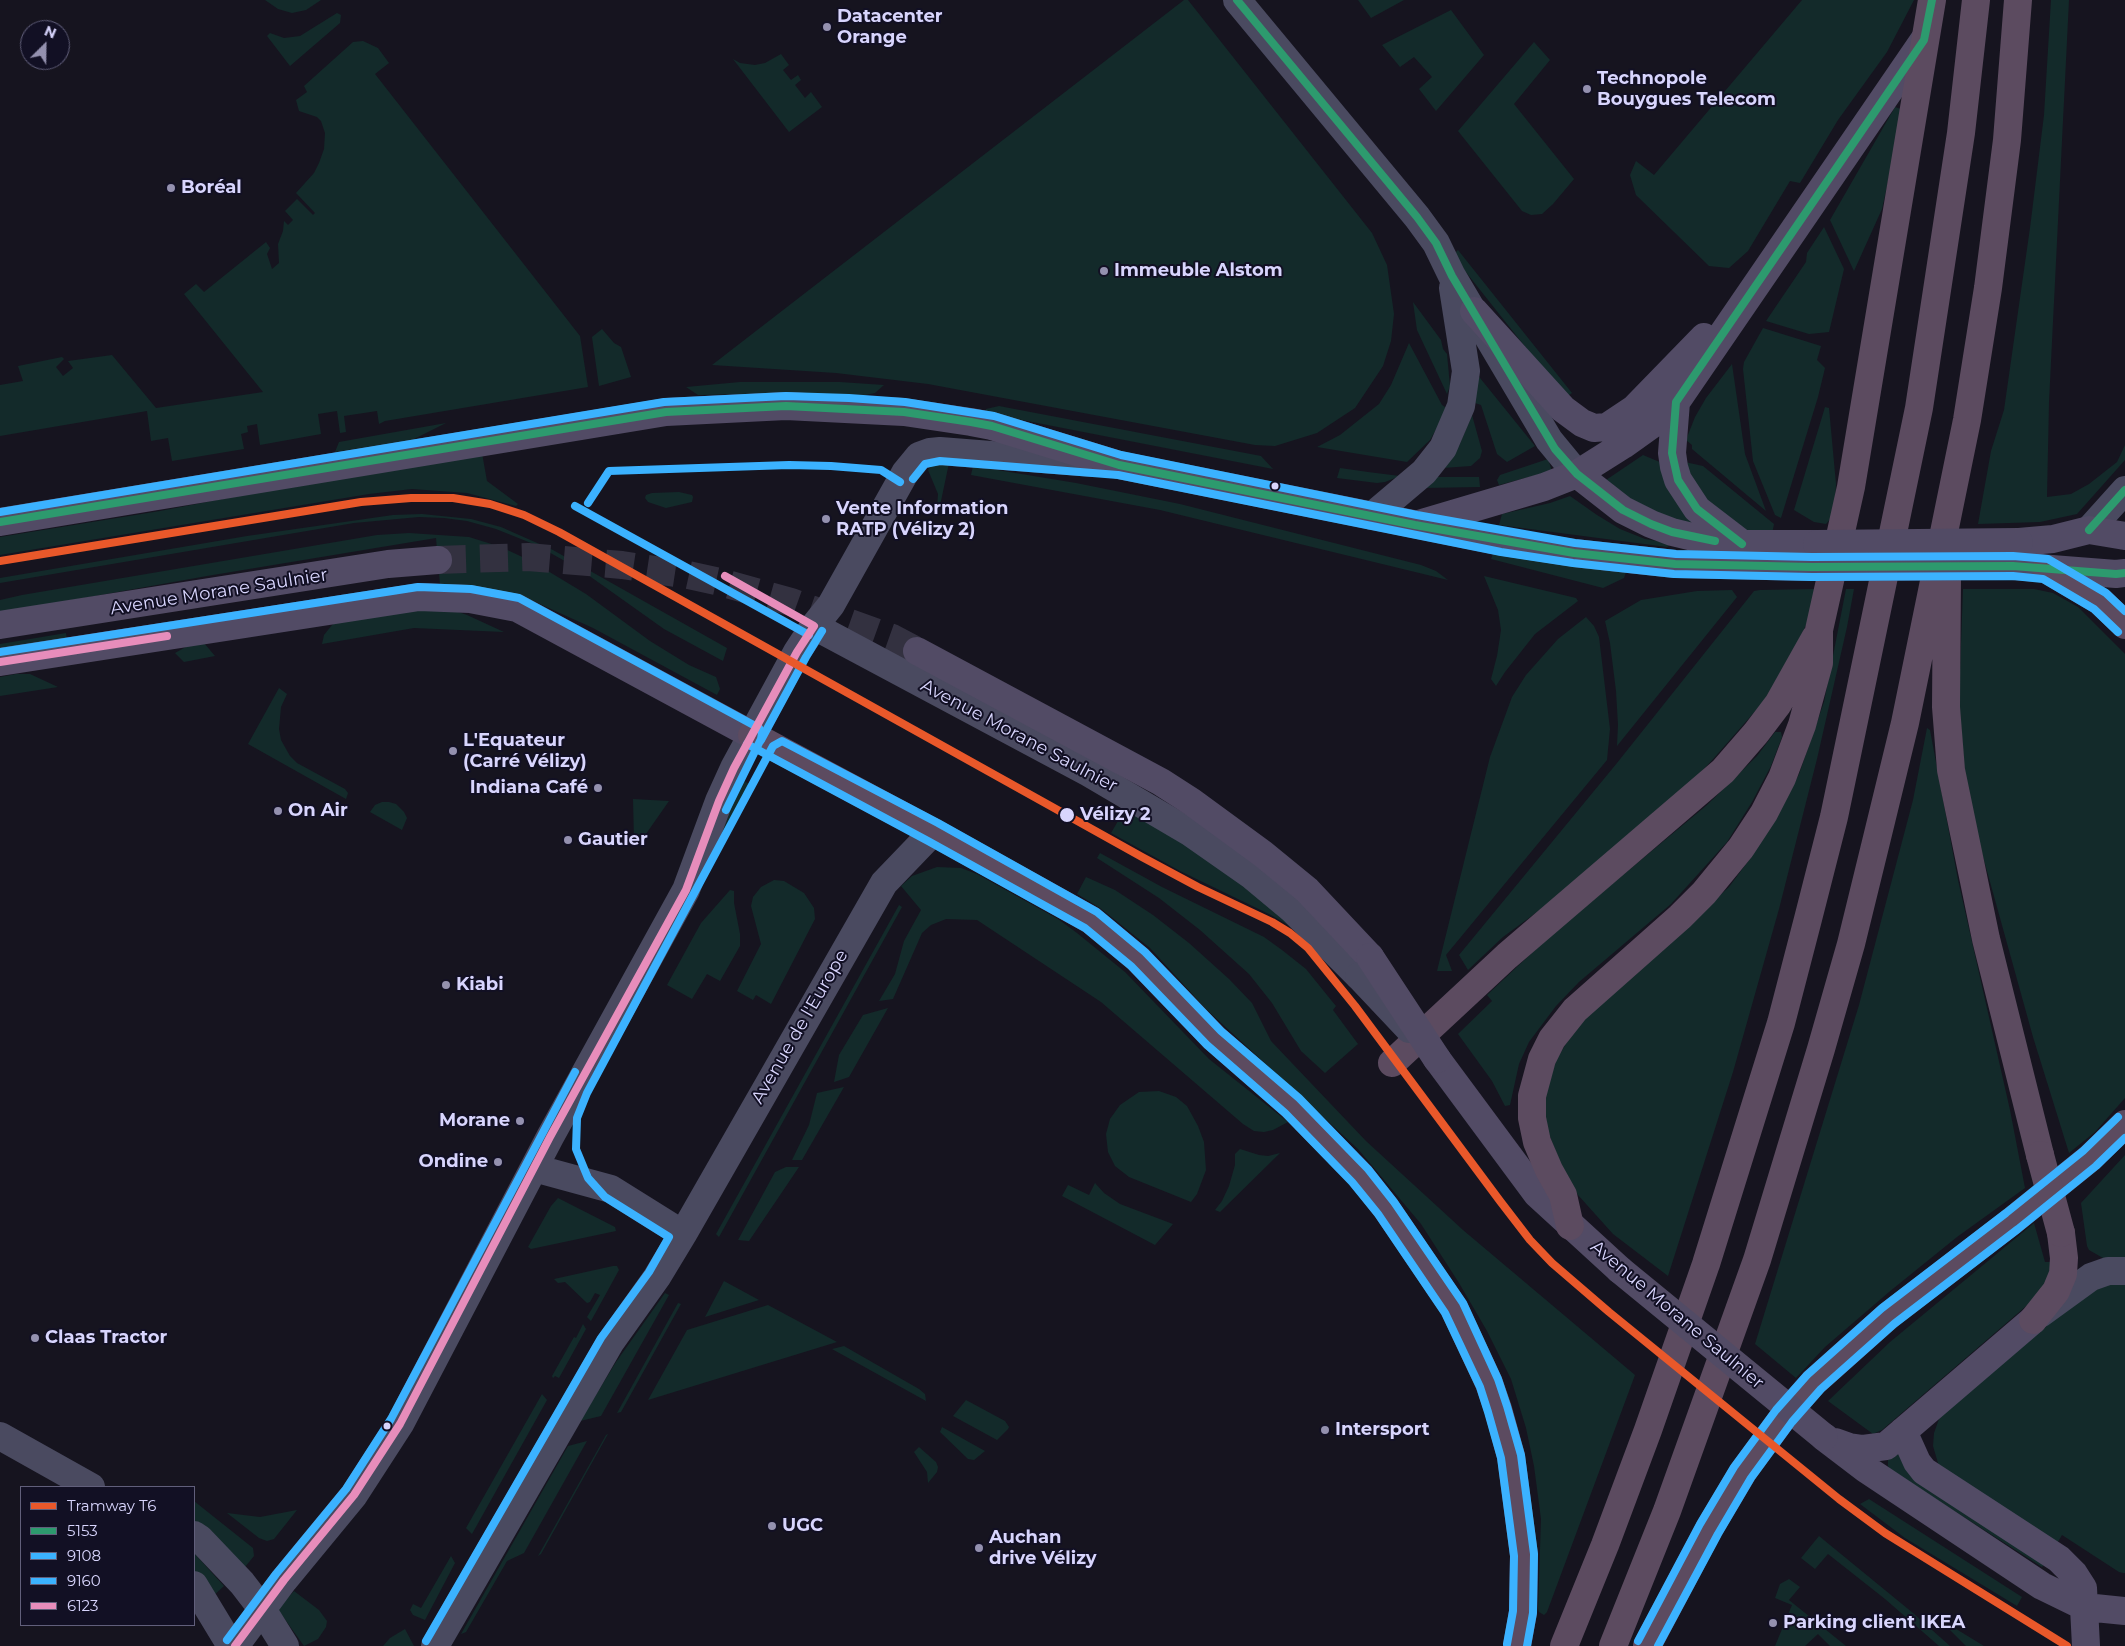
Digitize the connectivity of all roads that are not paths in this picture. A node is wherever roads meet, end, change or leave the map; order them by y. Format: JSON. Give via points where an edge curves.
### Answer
{"nodes":[{"id":1,"x":1237,"y":0,"type":"edge"},
{"id":2,"x":1932,"y":0,"type":"edge"},
{"id":3,"x":1976,"y":0,"type":"edge"},
{"id":4,"x":2018,"y":0,"type":"edge"},
{"id":5,"x":1924,"y":40,"type":"junction"},
{"id":6,"x":1452,"y":276,"type":"junction"},
{"id":7,"x":1751,"y":290,"type":"junction"},
{"id":8,"x":1474,"y":311,"type":"junction"},
{"id":9,"x":1676,"y":402,"type":"junction"},
{"id":10,"x":1119,"y":465,"type":"junction"},
{"id":11,"x":1577,"y":474,"type":"junction"},
{"id":12,"x":2125,"y":490,"type":"edge"},
{"id":13,"x":1372,"y":516,"type":"junction"},
{"id":14,"x":1948,"y":517,"type":"junction"},
{"id":15,"x":0,"y":522,"type":"edge"},
{"id":16,"x":1415,"y":525,"type":"junction"},
{"id":17,"x":2089,"y":530,"type":"junction"},
{"id":18,"x":2125,"y":536,"type":"edge"},
{"id":19,"x":1742,"y":544,"type":"junction"},
{"id":20,"x":2016,"y":554,"type":"junction"},
{"id":21,"x":1815,"y":555,"type":"junction"},
{"id":22,"x":438,"y":560,"type":"tunnel mouth"},
{"id":23,"x":2046,"y":569,"type":"junction"},
{"id":24,"x":2125,"y":573,"type":"edge"},
{"id":25,"x":0,"y":625,"type":"edge"},
{"id":26,"x":2125,"y":625,"type":"edge"},
{"id":27,"x":814,"y":626,"type":"junction"},
{"id":28,"x":1819,"y":630,"type":"junction"},
{"id":29,"x":917,"y":651,"type":"tunnel mouth"},
{"id":30,"x":0,"y":662,"type":"edge"},
{"id":31,"x":752,"y":735,"type":"junction"},
{"id":32,"x":933,"y":832,"type":"junction"},
{"id":33,"x":1364,"y":966,"type":"junction"},
{"id":34,"x":1392,"y":1063,"type":"dead end"},
{"id":35,"x":2125,"y":1124,"type":"edge"},
{"id":36,"x":534,"y":1168,"type":"junction"},
{"id":37,"x":1570,"y":1226,"type":"junction"},
{"id":38,"x":683,"y":1234,"type":"junction"},
{"id":39,"x":2125,"y":1271,"type":"edge"},
{"id":40,"x":2033,"y":1320,"type":"junction"},
{"id":41,"x":1903,"y":1431,"type":"junction"},
{"id":42,"x":0,"y":1436,"type":"edge"},
{"id":43,"x":1824,"y":1436,"type":"junction"},
{"id":44,"x":90,"y":1486,"type":"edge"},
{"id":45,"x":195,"y":1536,"type":"edge"},
{"id":46,"x":195,"y":1587,"type":"edge"},
{"id":47,"x":2085,"y":1607,"type":"junction"},
{"id":48,"x":262,"y":1609,"type":"junction"},
{"id":49,"x":2125,"y":1611,"type":"edge"},
{"id":50,"x":231,"y":1646,"type":"edge"},
{"id":51,"x":235,"y":1646,"type":"edge"},
{"id":52,"x":285,"y":1646,"type":"edge"},
{"id":53,"x":436,"y":1646,"type":"edge"},
{"id":54,"x":1517,"y":1646,"type":"edge"},
{"id":55,"x":1564,"y":1646,"type":"edge"},
{"id":56,"x":1613,"y":1646,"type":"edge"},
{"id":57,"x":1647,"y":1646,"type":"edge"},
{"id":58,"x":2086,"y":1646,"type":"edge"}],
"edges":[{"from":1,"to":6,"type":"street","via":[[1417,217],[1436,243]]},
{"from":2,"to":5,"type":"highway"},
{"from":3,"to":55,"type":"highway","via":[[1961,133],[1919,408],[1834,817],[1781,1023],[1706,1264],[1648,1430]]},
{"from":4,"to":14,"type":"highway","via":[[2007,140],[1988,288]]},
{"from":5,"to":7,"type":"main road"},
{"from":5,"to":28,"type":"highway","via":[[1851,488]]},
{"from":6,"to":8,"type":"street"},
{"from":6,"to":13,"type":"street","via":[[1466,371],[1461,406],[1443,448],[1424,472]]},
{"from":7,"to":8,"type":"main road","via":[[1634,409],[1606,427],[1594,428],[1563,409]]},
{"from":7,"to":9,"type":"main road"},
{"from":8,"to":11,"type":"street","via":[[1548,440]]},
{"from":9,"to":11,"type":"main road","via":[[1631,440]]},
{"from":9,"to":19,"type":"main road","via":[[1672,453],[1678,480],[1697,509]]},
{"from":10,"to":13,"type":"main road"},
{"from":10,"to":15,"type":"main road","via":[[992,426],[904,412],[786,406],[724,408],[626,418]]},
{"from":10,"to":27,"type":"street","via":[[940,450],[919,456],[905,474],[831,605]]},
{"from":11,"to":16,"type":"main road"},
{"from":11,"to":19,"type":"main road","via":[[1623,510],[1651,524],[1701,540]]},
{"from":12,"to":17,"type":"street"},
{"from":13,"to":16,"type":"main road"},
{"from":14,"to":40,"type":"highway","bridge":true,"via":[[1946,707],[1951,770],[1986,939],[2061,1233],[2064,1258],[2063,1274],[2056,1291]]},
{"from":14,"to":56,"type":"highway","via":[[1905,723],[1851,944],[1821,1049],[1757,1260],[1667,1511]]},
{"from":16,"to":21,"type":"main road","via":[[1548,549],[1675,564]]},
{"from":17,"to":18,"type":"main road"},
{"from":17,"to":20,"type":"main road","via":[[2053,539]]},
{"from":19,"to":21,"type":"main road"},
{"from":20,"to":21,"type":"main road","bridge":true},
{"from":20,"to":23,"type":"main road"},
{"from":22,"to":25,"type":"main road","name":"Avenue Morane Saulnier","via":[[388,564]]},
{"from":23,"to":24,"type":"main road"},
{"from":23,"to":26,"type":"highway","via":[[2100,601]]},
{"from":27,"to":31,"type":"street"},
{"from":27,"to":33,"type":"street","name":"Avenue Morane Saulnier","via":[[1089,773],[1191,834],[1251,875]]},
{"from":28,"to":34,"type":"highway","via":[[1778,704],[1723,771],[1507,956]]},
{"from":28,"to":37,"type":"highway","via":[[1819,663],[1802,725],[1782,778],[1764,813],[1741,848],[1704,893],[1575,1010],[1552,1039],[1542,1059],[1532,1096],[1532,1118],[1537,1142],[1563,1195]]},
{"from":29,"to":33,"type":"main road","name":"Avenue Morane Saulnier","via":[[1161,782],[1192,802],[1307,890]]},
{"from":30,"to":31,"type":"main road","name":"Avenue Morane Saulnier","via":[[419,597],[470,599],[517,608]]},
{"from":31,"to":32,"type":"highway"},
{"from":31,"to":36,"type":"street","via":[[719,801],[686,890]]},
{"from":32,"to":38,"type":"street","name":"Avenue de l'Europe","via":[[884,882]]},
{"from":32,"to":54,"type":"highway","via":[[1091,920],[1138,959],[1214,1038],[1343,1156],[1386,1208],[1449,1300],[1489,1382],[1505,1430],[1523,1545],[1523,1612]]},
{"from":33,"to":37,"type":"main road","name":"Avenue Morane Saulnier","bridge":true,"via":[[1537,1194]]},
{"from":35,"to":57,"type":"highway","via":[[2090,1158],[1888,1316],[1814,1382],[1743,1472],[1709,1528]]},
{"from":36,"to":38,"type":"street","via":[[611,1189]]},
{"from":36,"to":48,"type":"street","via":[[400,1424],[354,1495]]},
{"from":37,"to":43,"type":"main road","name":"Avenue Morane Saulnier","bridge":true},
{"from":38,"to":53,"type":"street","name":"Avenue de l'Europe","via":[[657,1278],[610,1343]]},
{"from":39,"to":40,"type":"street","via":[[2108,1271],[2091,1277]]},
{"from":40,"to":41,"type":"main road"},
{"from":41,"to":43,"type":"main road","via":[[1886,1446],[1863,1449],[1842,1445]]},
{"from":41,"to":47,"type":"main road","via":[[1924,1471],[2059,1559],[2083,1588]]},
{"from":42,"to":44,"type":"street"},
{"from":43,"to":47,"type":"main road","name":"Avenue Morane Saulnier","via":[[1866,1469],[2042,1586]]},
{"from":45,"to":48,"type":"street","via":[[242,1583]]},
{"from":46,"to":50,"type":"street"},
{"from":47,"to":49,"type":"main road"},
{"from":47,"to":58,"type":"main road"},
{"from":48,"to":51,"type":"street"},
{"from":48,"to":52,"type":"street"}]}
